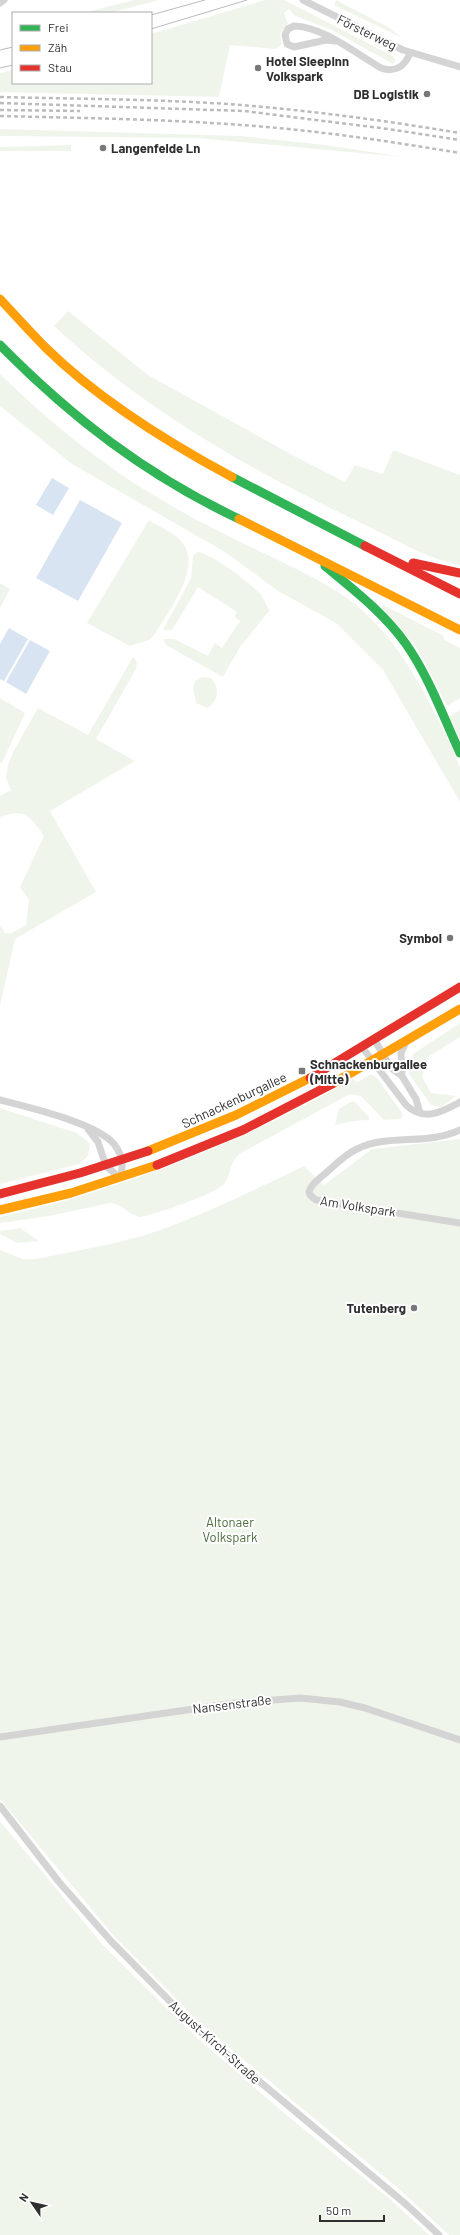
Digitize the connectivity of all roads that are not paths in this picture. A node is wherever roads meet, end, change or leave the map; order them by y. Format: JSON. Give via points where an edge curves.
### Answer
{"nodes":[{"id":1,"x":4,"y":0,"type":"edge"},
{"id":2,"x":303,"y":0,"type":"edge"},
{"id":3,"x":0,"y":3,"type":"edge"},
{"id":4,"x":335,"y":41,"type":"junction"},
{"id":5,"x":410,"y":53,"type":"junction"},
{"id":6,"x":460,"y":68,"type":"edge"},
{"id":7,"x":0,"y":298,"type":"edge"},
{"id":8,"x":0,"y":345,"type":"edge"},
{"id":9,"x":308,"y":552,"type":"junction"},
{"id":10,"x":388,"y":556,"type":"junction"},
{"id":11,"x":460,"y":573,"type":"edge"},
{"id":12,"x":460,"y":594,"type":"edge"},
{"id":13,"x":460,"y":630,"type":"edge"},
{"id":14,"x":460,"y":753,"type":"edge"},
{"id":15,"x":460,"y":987,"type":"edge"},
{"id":16,"x":460,"y":1009,"type":"edge"},
{"id":17,"x":374,"y":1039,"type":"junction"},
{"id":18,"x":407,"y":1040,"type":"junction"},
{"id":19,"x":362,"y":1047,"type":"junction"},
{"id":20,"x":383,"y":1054,"type":"junction"},
{"id":21,"x":372,"y":1061,"type":"junction"},
{"id":22,"x":402,"y":1076,"type":"junction"},
{"id":23,"x":0,"y":1100,"type":"edge"},
{"id":24,"x":460,"y":1102,"type":"edge"},
{"id":25,"x":420,"y":1113,"type":"junction"},
{"id":26,"x":88,"y":1128,"type":"junction"},
{"id":27,"x":460,"y":1130,"type":"edge"},
{"id":28,"x":122,"y":1161,"type":"junction"},
{"id":29,"x":106,"y":1166,"type":"junction"},
{"id":30,"x":120,"y":1178,"type":"junction"},
{"id":31,"x":0,"y":1194,"type":"edge"},
{"id":32,"x":0,"y":1210,"type":"edge"},
{"id":33,"x":460,"y":1223,"type":"edge"},
{"id":34,"x":0,"y":1737,"type":"edge"},
{"id":35,"x":460,"y":1740,"type":"edge"},
{"id":36,"x":0,"y":1806,"type":"edge"},
{"id":37,"x":439,"y":2235,"type":"edge"}],
"edges":[{"from":1,"to":3,"type":"street"},
{"from":2,"to":5,"type":"street","name":"Försterweg"},
{"from":4,"to":4,"type":"street","name":"Försterweg","via":[[297,26],[290,28],[285,35],[288,44],[294,47],[326,40]]},
{"from":4,"to":5,"type":"street","name":"Försterweg","via":[[381,68],[389,70],[403,65]]},
{"from":5,"to":6,"type":"street","name":"Försterweg"},
{"from":7,"to":10,"type":"main road","via":[[33,334],[127,411],[236,480]]},
{"from":8,"to":9,"type":"main road","via":[[71,411],[148,470],[215,509]]},
{"from":9,"to":13,"type":"main road"},
{"from":9,"to":14,"type":"main road","via":[[378,612],[404,642],[424,675]]},
{"from":10,"to":11,"type":"main road"},
{"from":10,"to":12,"type":"main road"},
{"from":15,"to":17,"type":"main road","name":"Schnackenburgallee"},
{"from":16,"to":18,"type":"main road"},
{"from":17,"to":19,"type":"main road","name":"Schnackenburgallee"},
{"from":17,"to":20,"type":"street"},
{"from":18,"to":20,"type":"main road"},
{"from":18,"to":22,"type":"street","via":[[401,1054]]},
{"from":19,"to":21,"type":"street"},
{"from":19,"to":28,"type":"main road","name":"Schnackenburgallee","via":[[310,1078],[244,1111]]},
{"from":20,"to":21,"type":"main road"},
{"from":20,"to":22,"type":"street","via":[[391,1068]]},
{"from":21,"to":25,"type":"street","via":[[406,1105]]},
{"from":21,"to":30,"type":"main road","via":[[314,1095],[244,1130]]},
{"from":22,"to":25,"type":"street","via":[[416,1099]]},
{"from":23,"to":26,"type":"street"},
{"from":24,"to":25,"type":"street","via":[[435,1114]]},
{"from":26,"to":28,"type":"street","via":[[111,1142]]},
{"from":26,"to":29,"type":"street","via":[[98,1142]]},
{"from":27,"to":33,"type":"street","name":"Am Volkspark","via":[[441,1138],[381,1142],[363,1146],[338,1162],[309,1192],[316,1200]]},
{"from":28,"to":29,"type":"main road","name":"Schnackenburgallee"},
{"from":28,"to":30,"type":"street"},
{"from":29,"to":30,"type":"street"},
{"from":29,"to":31,"type":"main road","name":"Schnackenburgallee"},
{"from":30,"to":32,"type":"main road","via":[[57,1197]]},
{"from":34,"to":35,"type":"street","name":"Nansenstraße","via":[[235,1703],[300,1698],[340,1702],[365,1708]]},
{"from":36,"to":37,"type":"street","name":"August-Kirch-Straße","via":[[59,1882],[110,1940],[197,2029]]}]}
